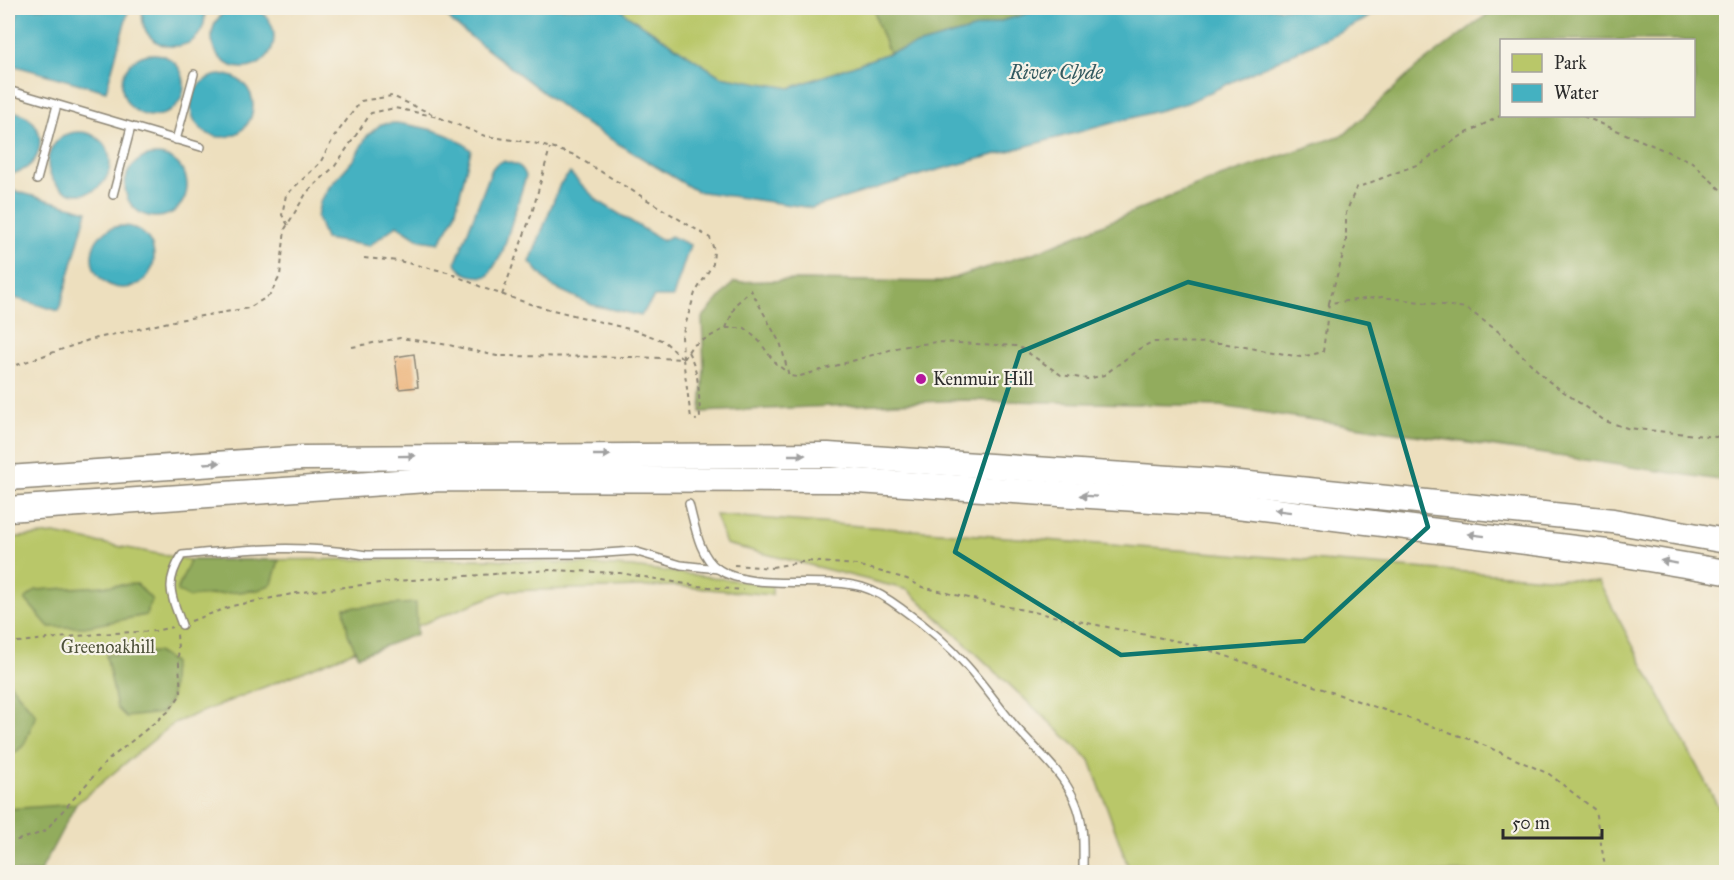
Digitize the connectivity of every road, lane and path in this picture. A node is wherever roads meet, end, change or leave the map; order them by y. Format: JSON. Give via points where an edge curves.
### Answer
{"nodes":[{"id":1,"x":194,"y":74,"type":"dead end"},
{"id":2,"x":8,"y":90,"type":"edge"},
{"id":3,"x":57,"y":105,"type":"junction"},
{"id":4,"x":1500,"y":116,"type":"edge"},
{"id":5,"x":438,"y":117,"type":"junction"},
{"id":6,"x":1585,"y":117,"type":"edge"},
{"id":7,"x":131,"y":127,"type":"junction"},
{"id":8,"x":176,"y":140,"type":"junction"},
{"id":9,"x":201,"y":147,"type":"dead end"},
{"id":10,"x":550,"y":148,"type":"junction"},
{"id":11,"x":37,"y":180,"type":"dead end"},
{"id":12,"x":113,"y":195,"type":"dead end"},
{"id":13,"x":1726,"y":195,"type":"edge"},
{"id":14,"x":288,"y":225,"type":"junction"},
{"id":15,"x":364,"y":258,"type":"dead end"},
{"id":16,"x":502,"y":295,"type":"junction"},
{"id":17,"x":1329,"y":303,"type":"junction"},
{"id":18,"x":726,"y":328,"type":"junction"},
{"id":19,"x":352,"y":347,"type":"dead end"},
{"id":20,"x":688,"y":352,"type":"junction"},
{"id":21,"x":683,"y":360,"type":"junction"},
{"id":22,"x":8,"y":368,"type":"edge"},
{"id":23,"x":788,"y":373,"type":"junction"},
{"id":24,"x":691,"y":418,"type":"dead end"},
{"id":25,"x":695,"y":420,"type":"dead end"},
{"id":26,"x":1726,"y":431,"type":"edge"},
{"id":27,"x":182,"y":465,"type":"junction"},
{"id":28,"x":8,"y":468,"type":"edge"},
{"id":29,"x":8,"y":478,"type":"edge"},
{"id":30,"x":689,"y":504,"type":"dead end"},
{"id":31,"x":8,"y":509,"type":"edge"},
{"id":32,"x":1726,"y":541,"type":"edge"},
{"id":33,"x":726,"y":562,"type":"dead end"},
{"id":34,"x":772,"y":567,"type":"junction"},
{"id":35,"x":718,"y":569,"type":"junction"},
{"id":36,"x":1726,"y":572,"type":"edge"},
{"id":37,"x":771,"y":581,"type":"junction"},
{"id":38,"x":743,"y":590,"type":"dead end"},
{"id":39,"x":182,"y":625,"type":"joint"},
{"id":40,"x":8,"y":643,"type":"edge"},
{"id":41,"x":8,"y":843,"type":"edge"},
{"id":42,"x":1083,"y":873,"type":"edge"},
{"id":43,"x":1606,"y":873,"type":"edge"}],
"edges":[{"from":1,"to":8,"type":"lane"},
{"from":2,"to":3,"type":"lane"},
{"from":3,"to":7,"type":"lane"},
{"from":3,"to":11,"type":"lane"},
{"from":4,"to":17,"type":"path","via":[[1419,164],[1356,188],[1346,213],[1346,244]]},
{"from":5,"to":10,"type":"path","via":[[485,136]]},
{"from":5,"to":14,"type":"path","via":[[395,108],[370,112],[335,166],[307,192]]},
{"from":5,"to":14,"type":"path","via":[[392,96],[361,101],[320,164],[286,195],[282,215]]},
{"from":6,"to":13,"type":"path","via":[[1692,162]]},
{"from":7,"to":8,"type":"lane"},
{"from":7,"to":12,"type":"lane"},
{"from":8,"to":9,"type":"lane"},
{"from":10,"to":16,"type":"path","via":[[532,213]]},
{"from":10,"to":21,"type":"path","via":[[572,154],[710,238],[714,250],[712,264],[695,293],[682,336]]},
{"from":14,"to":22,"type":"path","via":[[280,276],[270,296],[249,308],[89,340]]},
{"from":15,"to":16,"type":"path","via":[[447,272]]},
{"from":16,"to":21,"type":"path","via":[[638,331],[664,341]]},
{"from":17,"to":23,"type":"path","via":[[1323,352],[1301,357],[1222,343],[1152,342],[1104,375],[1088,378],[1061,375],[1018,346],[937,342],[900,347],[797,377]]},
{"from":17,"to":26,"type":"path","via":[[1382,297],[1466,308],[1499,332],[1547,380],[1605,421],[1628,428],[1716,436]]},
{"from":18,"to":20,"type":"path"},
{"from":18,"to":23,"type":"path","via":[[745,328]]},
{"from":18,"to":23,"type":"path","via":[[736,304],[751,290],[782,345]]},
{"from":19,"to":21,"type":"path","via":[[400,338],[497,356]]},
{"from":20,"to":21,"type":"path"},
{"from":20,"to":25,"type":"path","via":[[699,387],[700,419]]},
{"from":21,"to":24,"type":"path"},
{"from":27,"to":28,"type":"highway"},
{"from":27,"to":29,"type":"highway"},
{"from":27,"to":32,"type":"highway","one_way":true,"via":[[302,458],[828,455],[1230,482],[1613,521]]},
{"from":30,"to":35,"type":"lane","via":[[706,558]]},
{"from":36,"to":31,"type":"highway","one_way":true,"via":[[1607,552],[1229,505],[842,480],[441,479]]},
{"from":33,"to":34,"type":"path"},
{"from":34,"to":37,"type":"path"},
{"from":34,"to":43,"type":"path","via":[[807,561],[857,565],[922,587],[1191,644],[1472,740],[1549,774],[1595,810]]},
{"from":35,"to":37,"type":"lane","via":[[728,575]]},
{"from":35,"to":39,"type":"lane","via":[[681,565],[634,551],[366,555],[333,549],[182,555],[172,572],[171,594]]},
{"from":37,"to":42,"type":"lane","via":[[833,582],[863,587],[921,622],[965,664],[1066,784],[1082,824]]},
{"from":38,"to":39,"type":"path","via":[[620,573],[550,570],[302,592],[232,606]]},
{"from":40,"to":41,"type":"path","via":[[155,632],[176,626],[181,694],[169,711],[107,761],[44,832]]}]}
